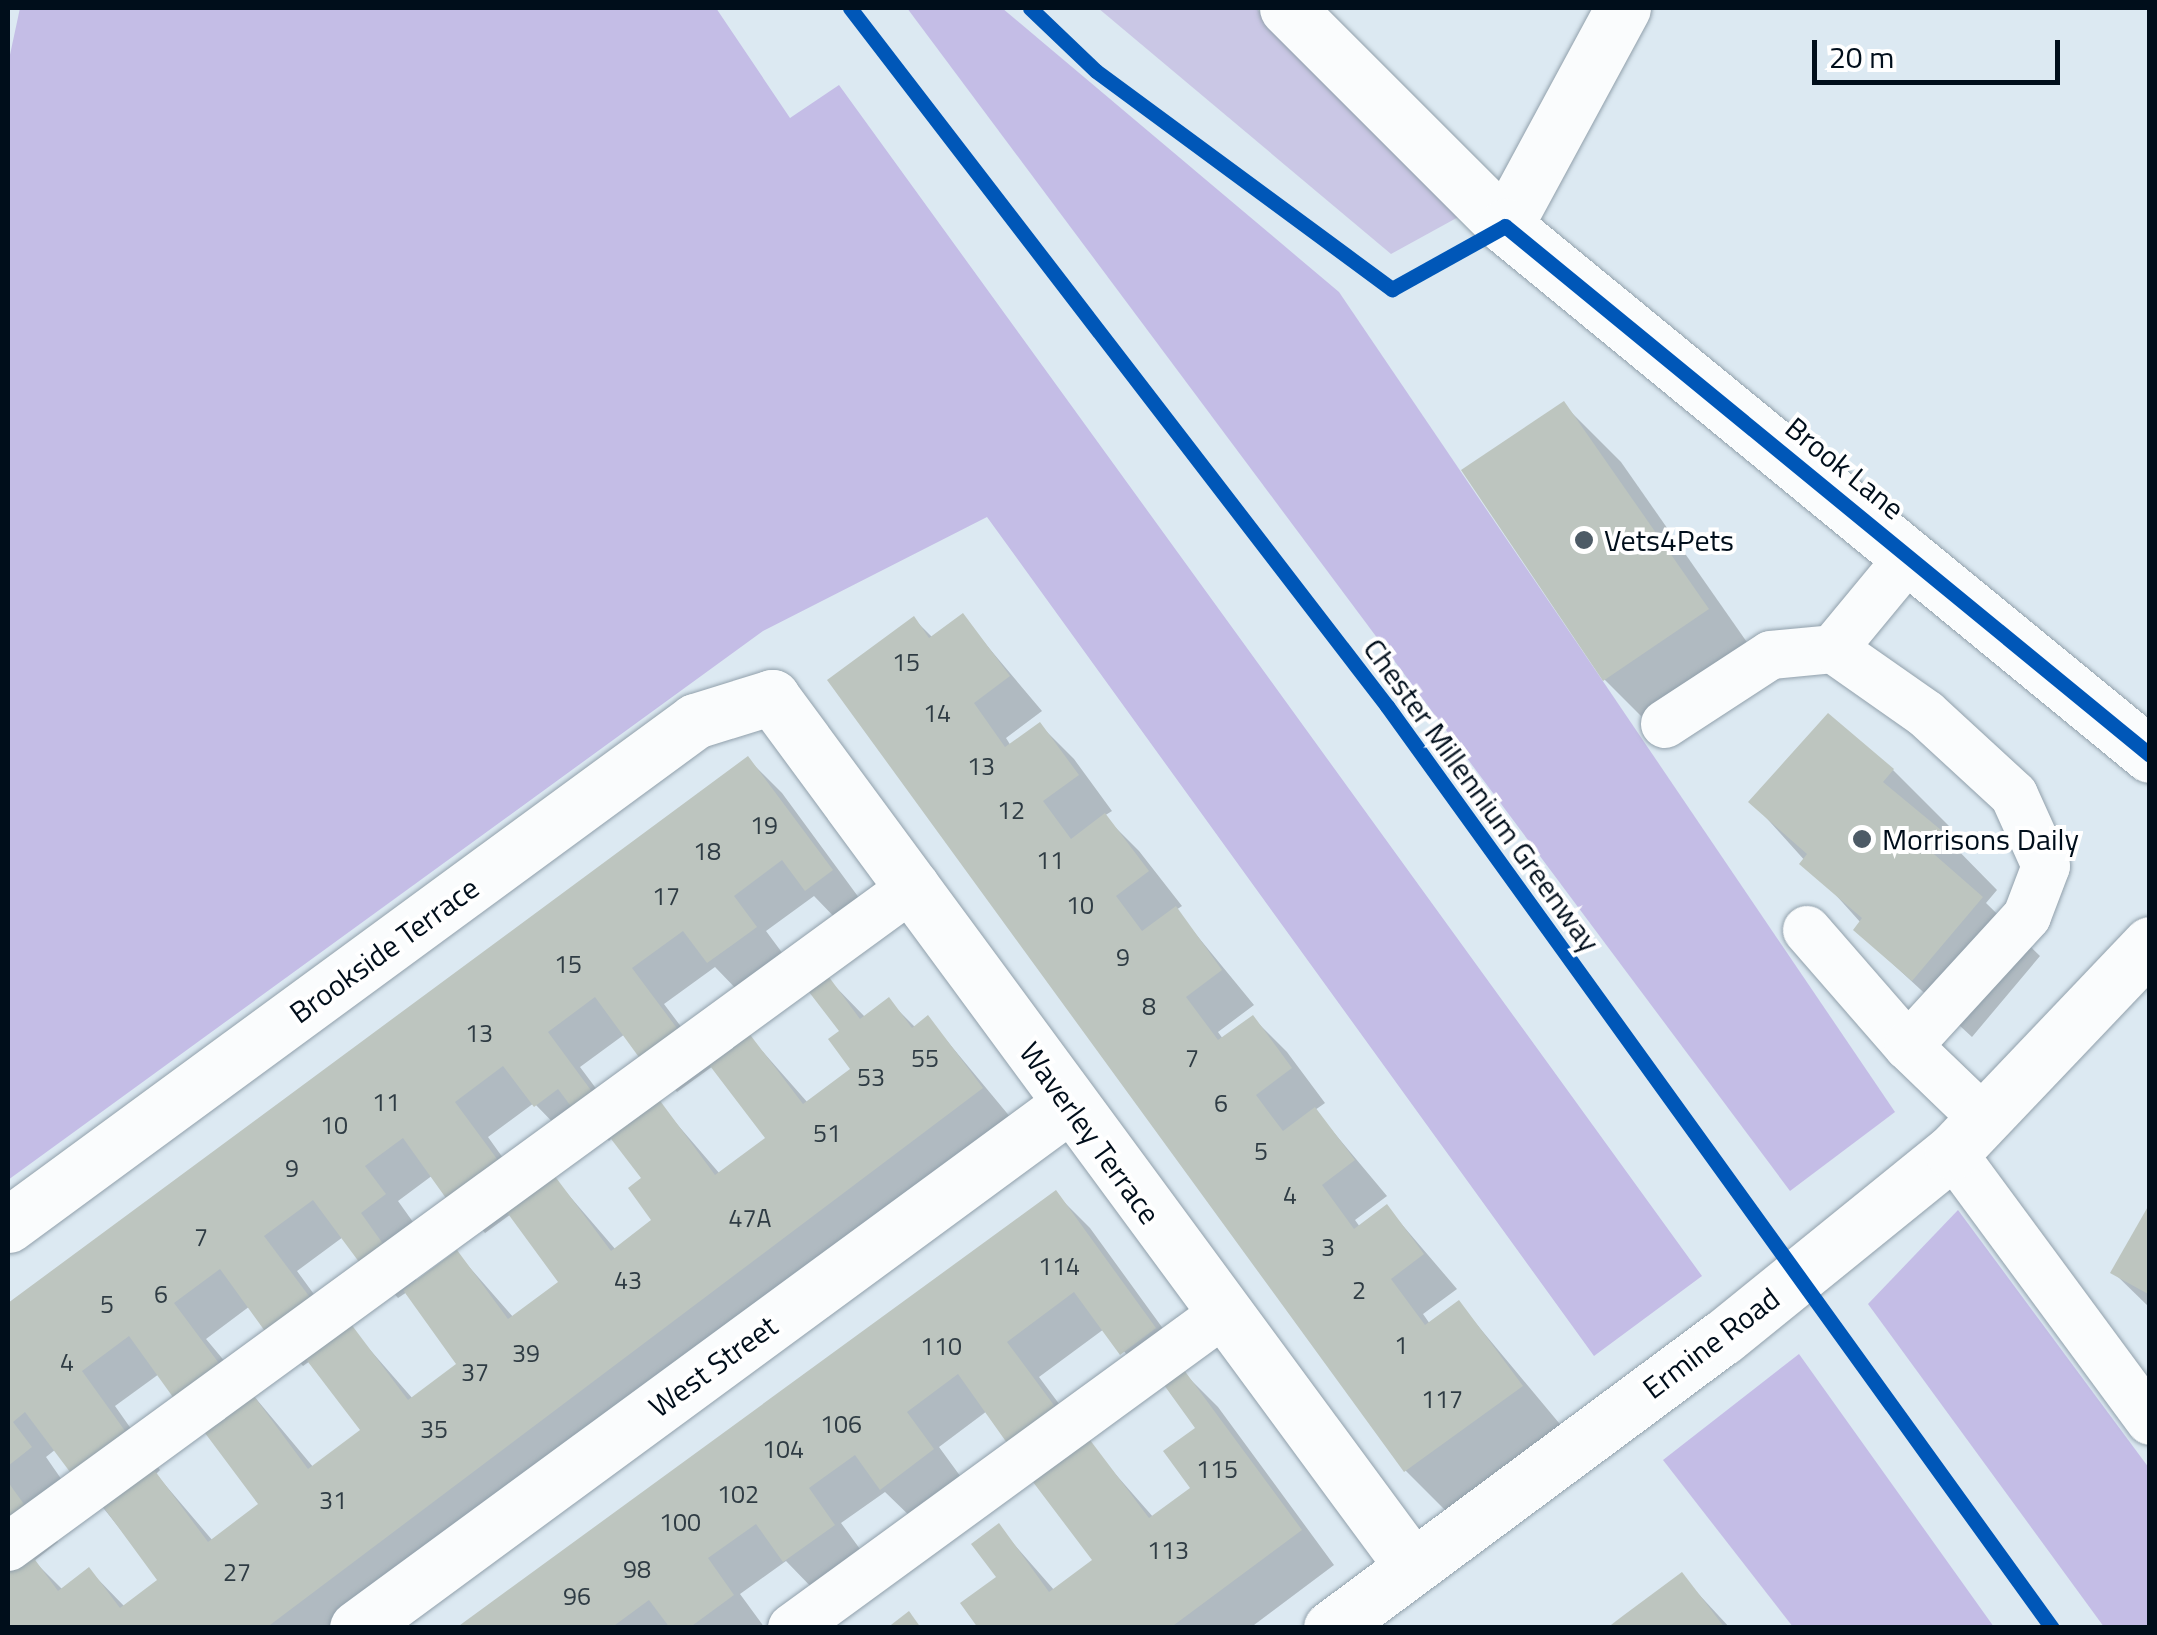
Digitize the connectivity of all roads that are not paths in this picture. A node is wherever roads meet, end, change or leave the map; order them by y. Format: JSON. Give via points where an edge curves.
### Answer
{"nodes":[{"id":1,"x":1287,"y":8,"type":"edge"},
{"id":2,"x":1623,"y":8,"type":"edge"},
{"id":3,"x":1505,"y":226,"type":"junction"},
{"id":4,"x":1910,"y":556,"type":"junction"},
{"id":5,"x":1833,"y":649,"type":"junction"},
{"id":6,"x":772,"y":697,"type":"joint"},
{"id":7,"x":1665,"y":724,"type":"dead end"},
{"id":8,"x":2150,"y":755,"type":"edge"},
{"id":9,"x":915,"y":885,"type":"junction"},
{"id":10,"x":1807,"y":930,"type":"dead end"},
{"id":11,"x":2150,"y":944,"type":"edge"},
{"id":12,"x":1908,"y":1046,"type":"junction"},
{"id":13,"x":1069,"y":1105,"type":"junction"},
{"id":14,"x":1969,"y":1137,"type":"junction"},
{"id":15,"x":8,"y":1225,"type":"edge"},
{"id":16,"x":1221,"y":1315,"type":"junction"},
{"id":17,"x":2150,"y":1421,"type":"edge"},
{"id":18,"x":8,"y":1547,"type":"edge"},
{"id":19,"x":1412,"y":1566,"type":"junction"},
{"id":20,"x":357,"y":1628,"type":"edge"},
{"id":21,"x":792,"y":1628,"type":"edge"},
{"id":22,"x":1331,"y":1628,"type":"edge"}],
"edges":[{"from":1,"to":3,"type":"street","name":"Brook Lane"},
{"from":2,"to":3,"type":"street"},
{"from":3,"to":4,"type":"street","name":"Brook Lane"},
{"from":4,"to":5,"type":"lane"},
{"from":4,"to":8,"type":"street","name":"Brook Lane"},
{"from":5,"to":7,"type":"lane","via":[[1771,655]]},
{"from":5,"to":12,"type":"lane","via":[[1926,714],[2014,796],[2046,866],[2028,916]]},
{"from":6,"to":9,"type":"street","name":"Waverley Terrace"},
{"from":6,"to":15,"type":"street","name":"Brookside Terrace","via":[[695,722]]},
{"from":9,"to":13,"type":"street","name":"Waverley Terrace"},
{"from":9,"to":18,"type":"lane"},
{"from":10,"to":12,"type":"lane"},
{"from":11,"to":14,"type":"street","name":"Ermine Road"},
{"from":12,"to":14,"type":"lane"},
{"from":13,"to":16,"type":"street","name":"Waverley Terrace"},
{"from":13,"to":20,"type":"street","name":"West Street"},
{"from":14,"to":17,"type":"lane"},
{"from":14,"to":19,"type":"street","name":"Ermine Road","via":[[1722,1338]]},
{"from":16,"to":19,"type":"street","name":"Waverley Terrace"},
{"from":16,"to":21,"type":"lane"},
{"from":19,"to":22,"type":"street","name":"Ermine Road"}]}
